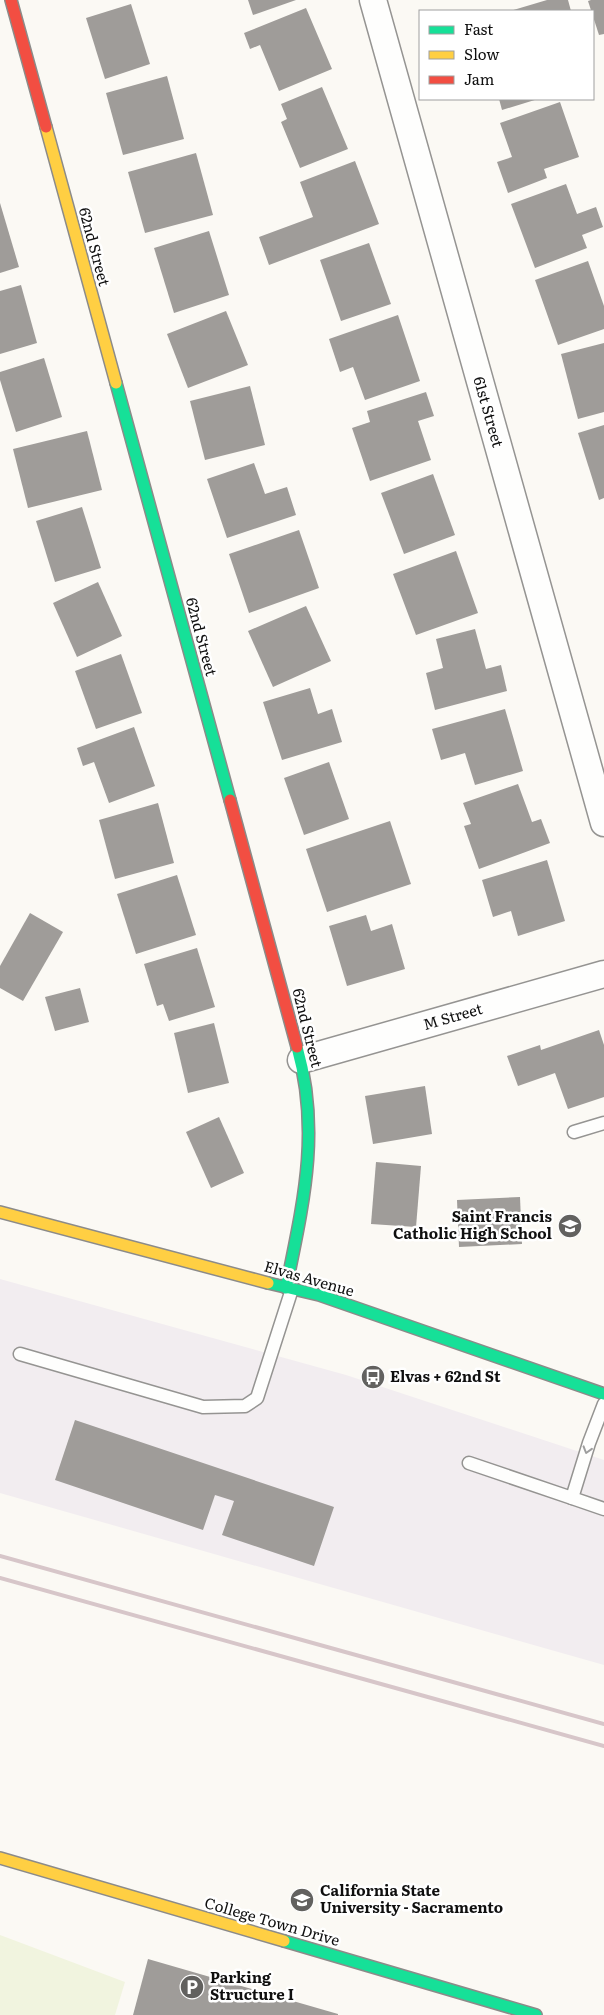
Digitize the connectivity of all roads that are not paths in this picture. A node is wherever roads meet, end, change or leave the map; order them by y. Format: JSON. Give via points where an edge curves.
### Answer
{"nodes":[{"id":1,"x":11,"y":0,"type":"edge"},
{"id":2,"x":373,"y":0,"type":"edge"},
{"id":3,"x":604,"y":823,"type":"edge"},
{"id":4,"x":604,"y":974,"type":"edge"},
{"id":5,"x":301,"y":1060,"type":"junction"},
{"id":6,"x":604,"y":1123,"type":"edge"},
{"id":7,"x":574,"y":1132,"type":"dead end"},
{"id":8,"x":0,"y":1212,"type":"edge"},
{"id":9,"x":289,"y":1289,"type":"junction"},
{"id":10,"x":20,"y":1354,"type":"dead end"},
{"id":11,"x":604,"y":1394,"type":"edge"},
{"id":12,"x":604,"y":1404,"type":"edge"},
{"id":13,"x":469,"y":1464,"type":"dead end"},
{"id":14,"x":572,"y":1498,"type":"junction"},
{"id":15,"x":604,"y":1508,"type":"edge"},
{"id":16,"x":0,"y":1858,"type":"edge"},
{"id":17,"x":536,"y":2015,"type":"edge"}],
"edges":[{"from":1,"to":5,"type":"street","name":"62nd Street"},
{"from":2,"to":3,"type":"street","name":"61st Street"},
{"from":4,"to":5,"type":"street","name":"M Street"},
{"from":5,"to":9,"type":"street","name":"62nd Street","via":[[309,1109],[308,1163]]},
{"from":6,"to":7,"type":"lane"},
{"from":8,"to":9,"type":"street","name":"Elvas Avenue"},
{"from":9,"to":10,"type":"lane","via":[[257,1398],[245,1406],[203,1407]]},
{"from":9,"to":11,"type":"street","name":"Elvas Avenue","via":[[319,1295]]},
{"from":12,"to":14,"type":"lane","one_way":true},
{"from":13,"to":14,"type":"lane"},
{"from":14,"to":15,"type":"lane"},
{"from":16,"to":17,"type":"street","name":"College Town Drive"}]}
